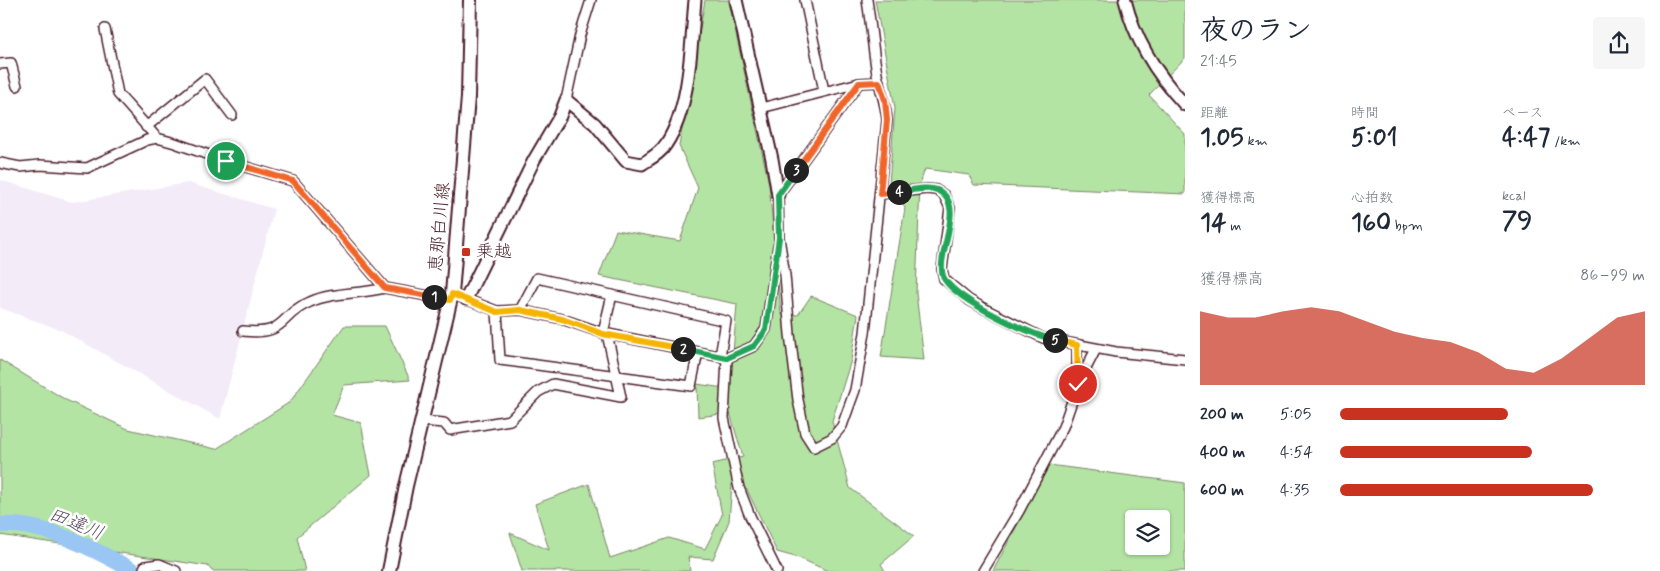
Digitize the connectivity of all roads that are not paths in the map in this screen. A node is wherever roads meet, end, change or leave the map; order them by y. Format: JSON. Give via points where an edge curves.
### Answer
{"nodes":[{"id":1,"x":470,"y":0,"type":"edge"},
{"id":2,"x":591,"y":0,"type":"edge"},
{"id":3,"x":695,"y":0,"type":"edge"},
{"id":4,"x":736,"y":0,"type":"edge"},
{"id":5,"x":805,"y":0,"type":"edge"},
{"id":6,"x":867,"y":0,"type":"edge"},
{"id":7,"x":1125,"y":0,"type":"edge"},
{"id":8,"x":105,"y":29,"type":"dead end"},
{"id":9,"x":0,"y":64,"type":"edge"},
{"id":10,"x":879,"y":82,"type":"junction"},
{"id":11,"x":859,"y":83,"type":"junction"},
{"id":12,"x":17,"y":86,"type":"dead end"},
{"id":13,"x":824,"y":92,"type":"junction"},
{"id":14,"x":566,"y":100,"type":"junction"},
{"id":15,"x":1185,"y":105,"type":"edge"},
{"id":16,"x":761,"y":108,"type":"junction"},
{"id":17,"x":232,"y":115,"type":"dead end"},
{"id":18,"x":146,"y":127,"type":"junction"},
{"id":19,"x":157,"y":138,"type":"junction"},
{"id":20,"x":0,"y":163,"type":"edge"},
{"id":21,"x":880,"y":194,"type":"junction"},
{"id":22,"x":778,"y":195,"type":"junction"},
{"id":23,"x":779,"y":238,"type":"junction"},
{"id":24,"x":385,"y":288,"type":"junction"},
{"id":25,"x":612,"y":296,"type":"junction"},
{"id":26,"x":451,"y":297,"type":"junction"},
{"id":27,"x":466,"y":299,"type":"junction"},
{"id":28,"x":520,"y":310,"type":"junction"},
{"id":29,"x":497,"y":312,"type":"junction"},
{"id":30,"x":242,"y":330,"type":"dead end"},
{"id":31,"x":605,"y":334,"type":"junction"},
{"id":32,"x":1077,"y":345,"type":"junction"},
{"id":33,"x":1096,"y":349,"type":"junction"},
{"id":34,"x":698,"y":352,"type":"junction"},
{"id":35,"x":723,"y":357,"type":"junction"},
{"id":36,"x":1185,"y":359,"type":"edge"},
{"id":37,"x":618,"y":376,"type":"junction"},
{"id":38,"x":1078,"y":384,"type":"junction"},
{"id":39,"x":421,"y":422,"type":"junction"},
{"id":40,"x":143,"y":571,"type":"edge"},
{"id":41,"x":176,"y":571,"type":"edge"},
{"id":42,"x":389,"y":571,"type":"edge"},
{"id":43,"x":777,"y":571,"type":"edge"},
{"id":44,"x":983,"y":571,"type":"edge"}],
"edges":[{"from":1,"to":26,"type":"main road","name":"恵那白川線","via":[[468,98]]},
{"from":2,"to":14,"type":"street"},
{"from":3,"to":14,"type":"street","via":[[684,100],[674,130],[660,152],[642,164],[626,160],[595,124]]},
{"from":4,"to":16,"type":"street"},
{"from":5,"to":13,"type":"street"},
{"from":6,"to":10,"type":"street"},
{"from":7,"to":15,"type":"street","via":[[1147,56],[1163,81]]},
{"from":8,"to":18,"type":"street","via":[[118,94]]},
{"from":9,"to":12,"type":"street","via":[[11,63]]},
{"from":10,"to":11,"type":"street"},
{"from":10,"to":21,"type":"street","via":[[887,120]]},
{"from":11,"to":13,"type":"street"},
{"from":11,"to":22,"type":"street"},
{"from":13,"to":16,"type":"street"},
{"from":14,"to":27,"type":"street"},
{"from":16,"to":22,"type":"street"},
{"from":17,"to":18,"type":"street","via":[[205,79]]},
{"from":18,"to":19,"type":"street"},
{"from":19,"to":20,"type":"street","via":[[129,147],[87,168],[40,164],[20,167]]},
{"from":19,"to":24,"type":"street","via":[[293,181]]},
{"from":21,"to":23,"type":"street","via":[[865,333],[855,390],[842,426],[832,438],[814,447],[805,433],[798,400],[786,275]]},
{"from":21,"to":32,"type":"street","via":[[927,189],[944,195],[950,208],[942,269],[944,279],[969,300],[1014,324],[1043,338]]},
{"from":22,"to":23,"type":"street"},
{"from":23,"to":35,"type":"street","via":[[766,330],[754,346]]},
{"from":24,"to":26,"type":"street"},
{"from":24,"to":30,"type":"street","via":[[310,301],[278,327],[260,332]]},
{"from":25,"to":28,"type":"street","via":[[538,278]]},
{"from":25,"to":31,"type":"street"},
{"from":25,"to":35,"type":"street","via":[[726,321]]},
{"from":26,"to":27,"type":"street"},
{"from":26,"to":39,"type":"main road","name":"恵那白川線"},
{"from":27,"to":29,"type":"street"},
{"from":28,"to":29,"type":"street"},
{"from":28,"to":31,"type":"street","via":[[562,319]]},
{"from":29,"to":37,"type":"street","via":[[500,360]]},
{"from":31,"to":34,"type":"street"},
{"from":31,"to":37,"type":"street"},
{"from":32,"to":33,"type":"street"},
{"from":32,"to":38,"type":"street"},
{"from":33,"to":36,"type":"street"},
{"from":33,"to":38,"type":"street"},
{"from":34,"to":35,"type":"street"},
{"from":34,"to":37,"type":"street","via":[[692,386]]},
{"from":35,"to":43,"type":"street","via":[[724,418],[739,488]]},
{"from":37,"to":39,"type":"street","via":[[621,397],[553,384],[538,392],[510,420],[450,430],[444,423]]},
{"from":38,"to":44,"type":"street","via":[[1063,427]]},
{"from":39,"to":42,"type":"main road","name":"恵那白川線"},
{"from":40,"to":41,"type":"street","via":[[145,566],[159,564]]}]}
